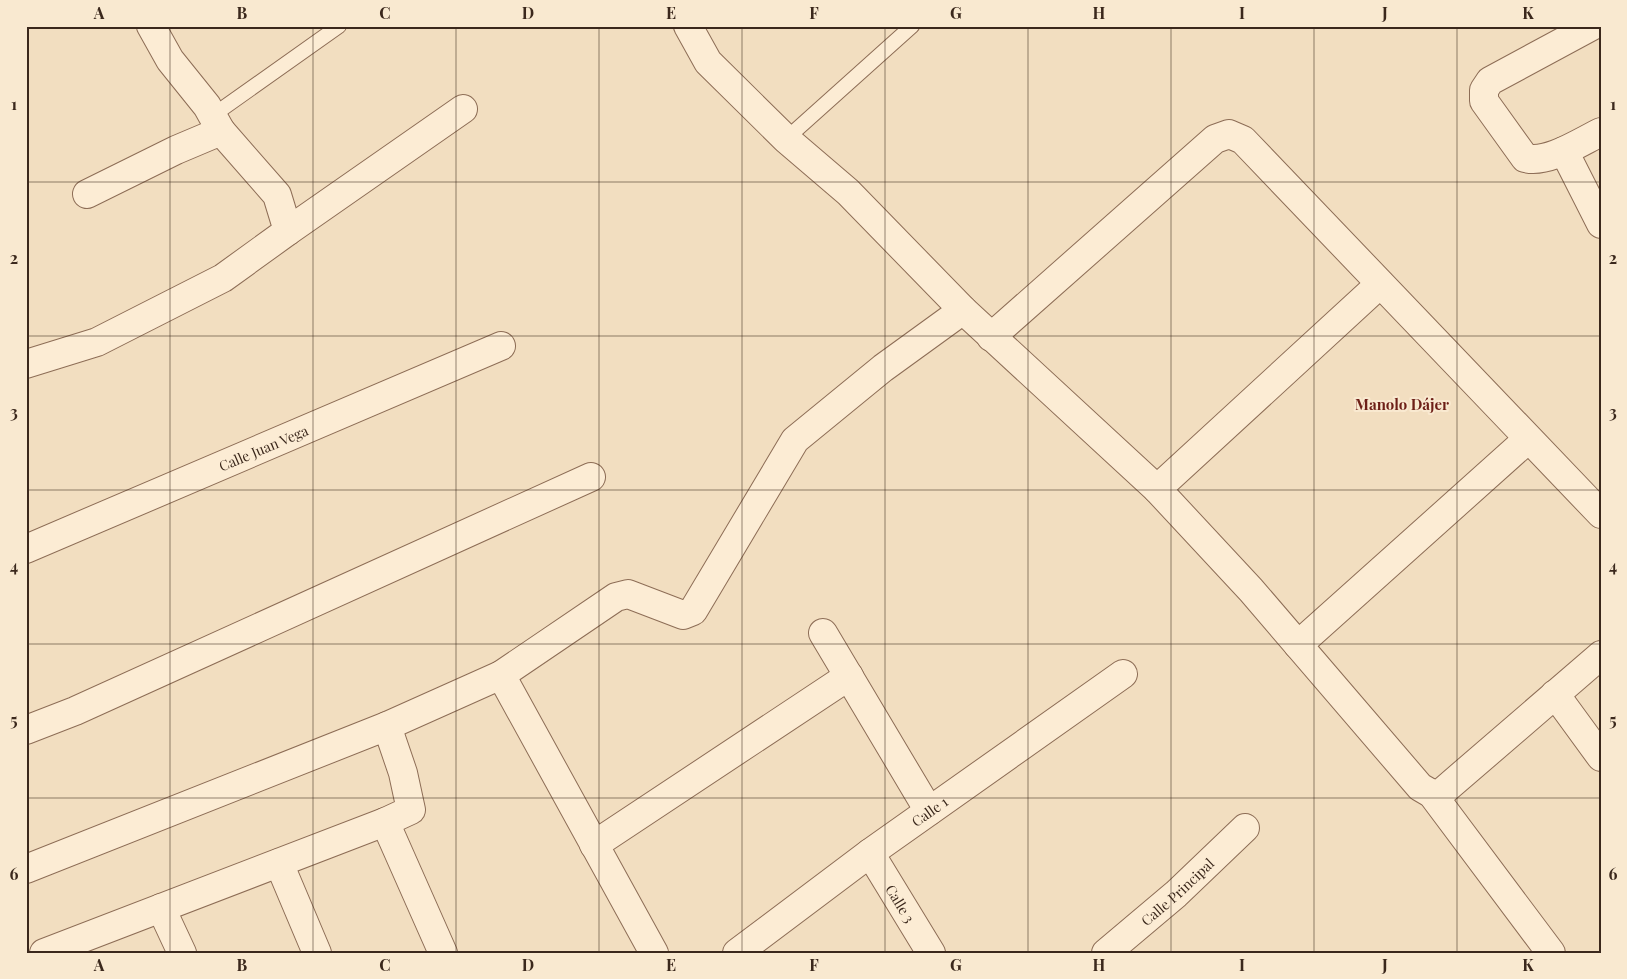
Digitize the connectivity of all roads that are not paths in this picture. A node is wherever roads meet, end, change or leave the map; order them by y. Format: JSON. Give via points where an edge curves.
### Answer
{"nodes":[{"id":1,"x":151,"y":26,"type":"edge"},
{"id":2,"x":339,"y":26,"type":"edge"},
{"id":3,"x":688,"y":26,"type":"edge"},
{"id":4,"x":912,"y":26,"type":"edge"},
{"id":5,"x":1592,"y":26,"type":"edge"},
{"id":6,"x":463,"y":109,"type":"dead end"},
{"id":7,"x":217,"y":124,"type":"junction"},
{"id":8,"x":1601,"y":132,"type":"edge"},
{"id":9,"x":786,"y":139,"type":"junction"},
{"id":10,"x":1564,"y":151,"type":"junction"},
{"id":11,"x":87,"y":194,"type":"dead end"},
{"id":12,"x":1601,"y":224,"type":"edge"},
{"id":13,"x":288,"y":231,"type":"junction"},
{"id":14,"x":1380,"y":284,"type":"junction"},
{"id":15,"x":963,"y":310,"type":"junction"},
{"id":16,"x":991,"y":337,"type":"junction"},
{"id":17,"x":500,"y":346,"type":"dead end"},
{"id":18,"x":26,"y":364,"type":"edge"},
{"id":19,"x":1528,"y":439,"type":"junction"},
{"id":20,"x":591,"y":477,"type":"dead end"},
{"id":21,"x":1157,"y":489,"type":"junction"},
{"id":22,"x":1601,"y":514,"type":"edge"},
{"id":23,"x":26,"y":549,"type":"edge"},
{"id":24,"x":823,"y":633,"type":"dead end"},
{"id":25,"x":1298,"y":645,"type":"junction"},
{"id":26,"x":1601,"y":655,"type":"edge"},
{"id":27,"x":1123,"y":674,"type":"dead end"},
{"id":28,"x":501,"y":675,"type":"junction"},
{"id":29,"x":849,"y":676,"type":"junction"},
{"id":30,"x":1555,"y":694,"type":"junction"},
{"id":31,"x":387,"y":726,"type":"junction"},
{"id":32,"x":26,"y":730,"type":"edge"},
{"id":33,"x":1601,"y":757,"type":"edge"},
{"id":34,"x":1432,"y":794,"type":"junction"},
{"id":35,"x":930,"y":811,"type":"junction"},
{"id":36,"x":385,"y":822,"type":"junction"},
{"id":37,"x":1244,"y":828,"type":"dead end"},
{"id":38,"x":594,"y":845,"type":"junction"},
{"id":39,"x":870,"y":853,"type":"junction"},
{"id":40,"x":279,"y":863,"type":"junction"},
{"id":41,"x":26,"y":869,"type":"edge"},
{"id":42,"x":161,"y":908,"type":"junction"},
{"id":43,"x":51,"y":951,"type":"edge"},
{"id":44,"x":182,"y":953,"type":"edge"},
{"id":45,"x":317,"y":953,"type":"edge"},
{"id":46,"x":443,"y":953,"type":"edge"},
{"id":47,"x":654,"y":953,"type":"edge"},
{"id":48,"x":737,"y":953,"type":"edge"},
{"id":49,"x":931,"y":953,"type":"edge"},
{"id":50,"x":1106,"y":953,"type":"edge"},
{"id":51,"x":1551,"y":953,"type":"edge"}],
"edges":[{"from":1,"to":7,"type":"street","via":[[170,60],[207,106]]},
{"from":2,"to":7,"type":"lane"},
{"from":3,"to":9,"type":"street","via":[[708,62]]},
{"from":4,"to":9,"type":"lane"},
{"from":5,"to":10,"type":"street","via":[[1490,80],[1484,90],[1484,100],[1525,158],[1534,160]]},
{"from":6,"to":13,"type":"street"},
{"from":7,"to":11,"type":"street","via":[[176,150]]},
{"from":7,"to":13,"type":"street","via":[[277,195]]},
{"from":8,"to":10,"type":"street"},
{"from":9,"to":15,"type":"street","via":[[848,192]]},
{"from":10,"to":12,"type":"street"},
{"from":13,"to":18,"type":"street","via":[[222,278],[97,342]]},
{"from":14,"to":16,"type":"street","via":[[1243,140],[1229,134],[1215,139]]},
{"from":14,"to":19,"type":"street"},
{"from":14,"to":21,"type":"street"},
{"from":15,"to":16,"type":"street"},
{"from":15,"to":28,"type":"street","via":[[883,368],[795,440],[693,611],[683,615],[628,594],[616,597]]},
{"from":16,"to":21,"type":"street"},
{"from":17,"to":23,"type":"street","name":"Calle Juan Vega"},
{"from":19,"to":22,"type":"street"},
{"from":19,"to":25,"type":"street"},
{"from":20,"to":32,"type":"street","via":[[84,707]]},
{"from":21,"to":25,"type":"street"},
{"from":24,"to":29,"type":"street"},
{"from":25,"to":34,"type":"street","via":[[1420,788]]},
{"from":26,"to":30,"type":"street"},
{"from":27,"to":35,"type":"street","name":"Calle 1"},
{"from":28,"to":31,"type":"street"},
{"from":28,"to":38,"type":"street"},
{"from":29,"to":35,"type":"street"},
{"from":29,"to":38,"type":"street"},
{"from":30,"to":33,"type":"street"},
{"from":30,"to":34,"type":"street","via":[[1441,793]]},
{"from":31,"to":36,"type":"street","via":[[411,810]]},
{"from":31,"to":41,"type":"street"},
{"from":34,"to":51,"type":"street"},
{"from":35,"to":39,"type":"street","name":"Calle 1"},
{"from":36,"to":40,"type":"street"},
{"from":36,"to":46,"type":"street"},
{"from":37,"to":50,"type":"street","name":"Calle Principal","via":[[1176,894]]},
{"from":38,"to":47,"type":"street"},
{"from":39,"to":48,"type":"street","name":"Calle 1"},
{"from":39,"to":49,"type":"street","name":"Calle 3"},
{"from":40,"to":42,"type":"street"},
{"from":40,"to":45,"type":"street"},
{"from":42,"to":43,"type":"street"},
{"from":42,"to":44,"type":"street"}]}
